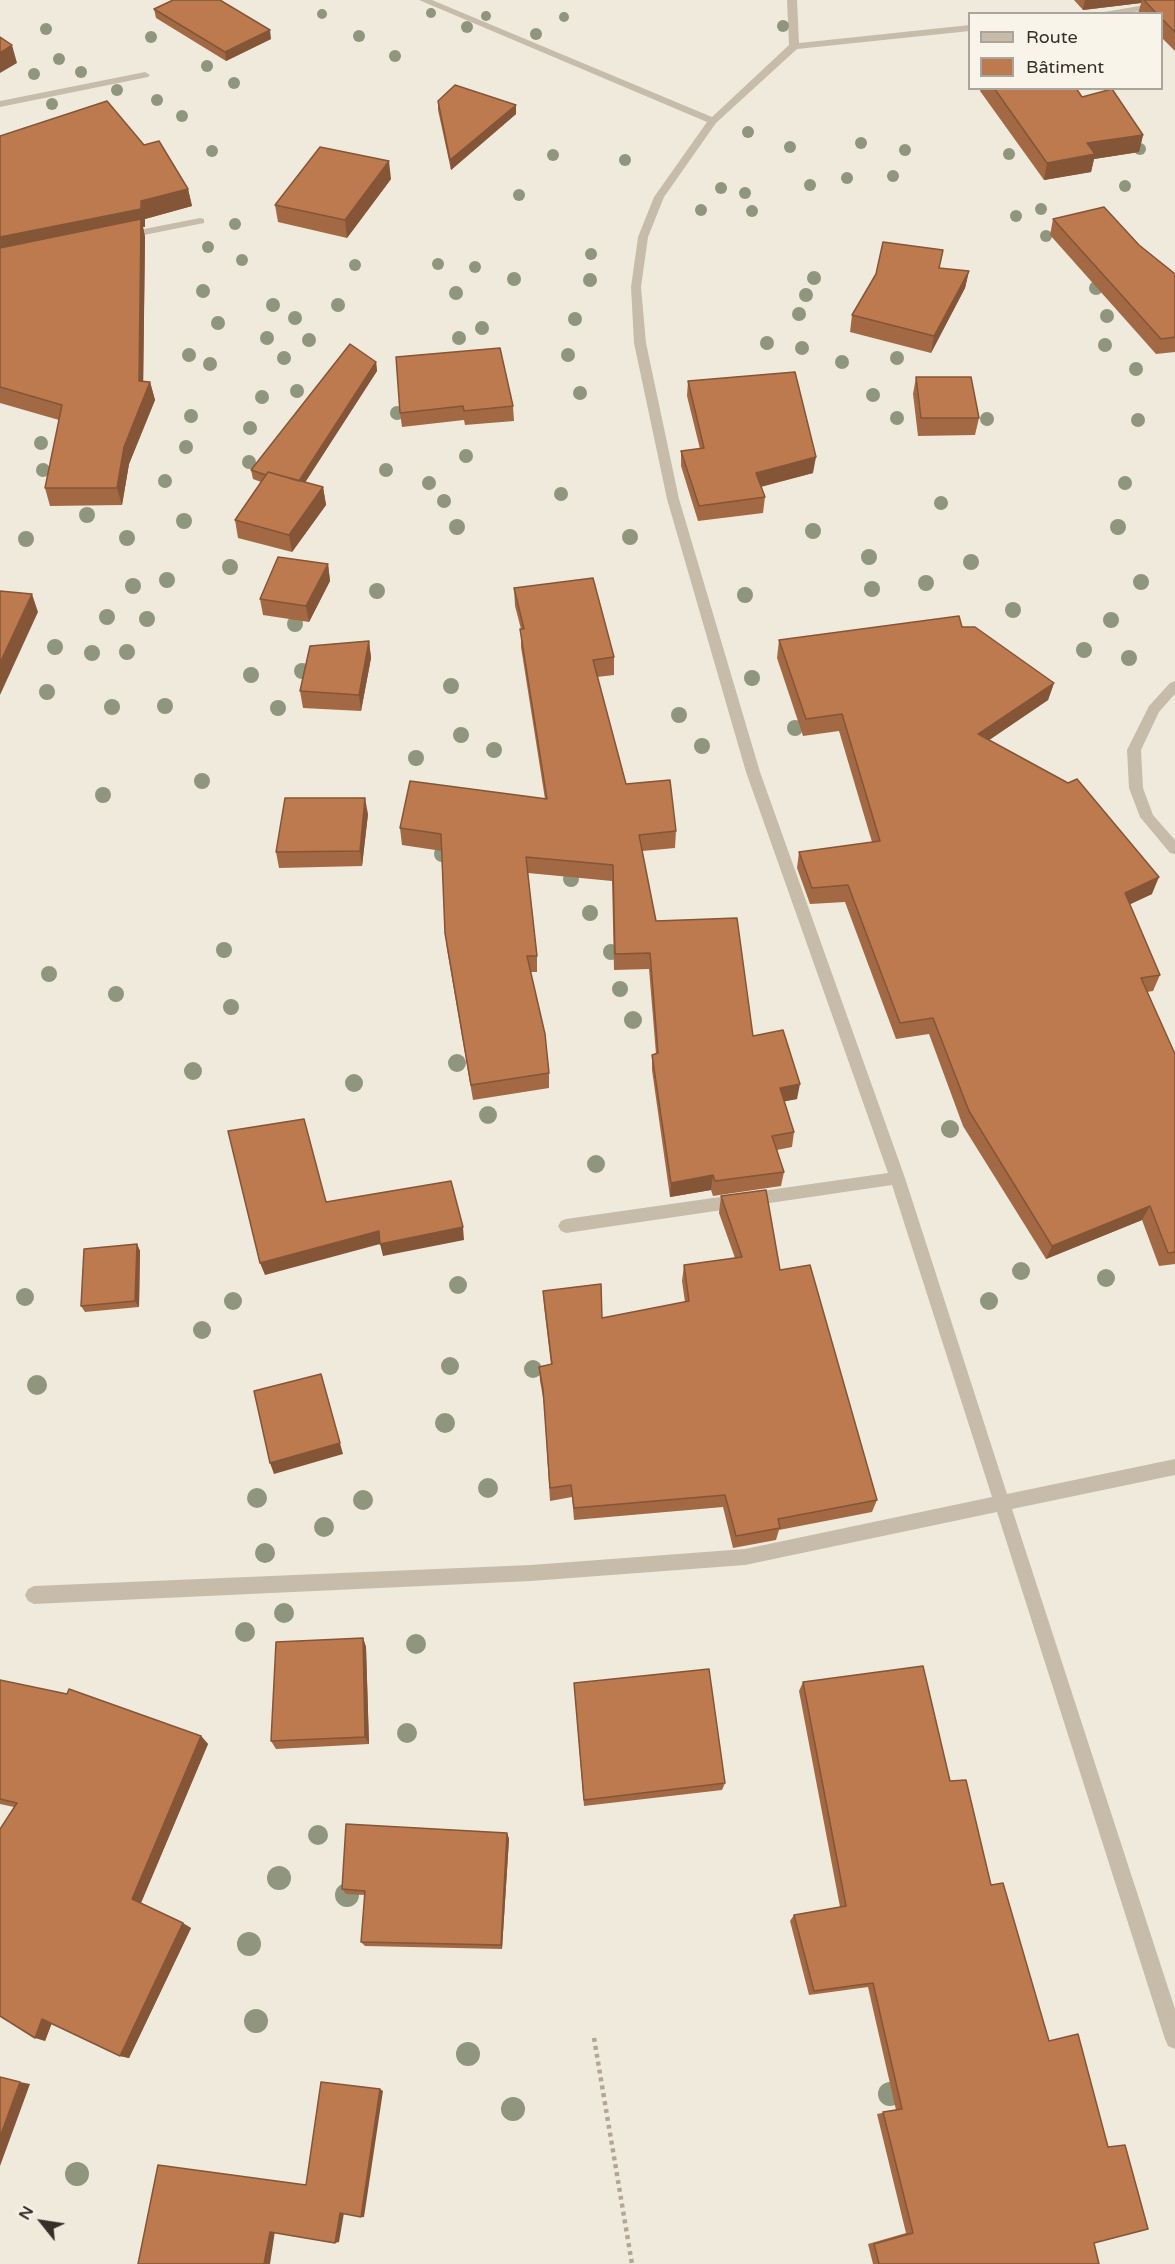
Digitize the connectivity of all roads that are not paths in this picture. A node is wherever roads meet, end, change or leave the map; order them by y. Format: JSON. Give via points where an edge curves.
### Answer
{"nodes":[{"id":1,"x":424,"y":0,"type":"edge"},
{"id":2,"x":792,"y":0,"type":"edge"},
{"id":3,"x":1175,"y":3,"type":"edge"},
{"id":4,"x":1110,"y":12,"type":"edge"},
{"id":5,"x":968,"y":28,"type":"edge"},
{"id":6,"x":794,"y":46,"type":"junction"},
{"id":7,"x":145,"y":75,"type":"dead end"},
{"id":8,"x":0,"y":104,"type":"edge"},
{"id":9,"x":713,"y":121,"type":"junction"},
{"id":10,"x":200,"y":221,"type":"dead end"},
{"id":11,"x":117,"y":237,"type":"edge"},
{"id":12,"x":1175,"y":686,"type":"edge"},
{"id":13,"x":1175,"y":849,"type":"edge"},
{"id":14,"x":897,"y":1178,"type":"junction"},
{"id":15,"x":566,"y":1226,"type":"dead end"},
{"id":16,"x":1175,"y":1467,"type":"edge"},
{"id":17,"x":1002,"y":1502,"type":"junction"},
{"id":18,"x":34,"y":1595,"type":"dead end"},
{"id":19,"x":1175,"y":2039,"type":"edge"}],
"edges":[{"from":1,"to":9,"type":"street"},
{"from":2,"to":6,"type":"street"},
{"from":3,"to":4,"type":"street"},
{"from":5,"to":6,"type":"street"},
{"from":6,"to":9,"type":"street"},
{"from":7,"to":8,"type":"street"},
{"from":9,"to":14,"type":"street","via":[[659,197],[643,237],[636,287],[640,343],[673,498],[753,772]]},
{"from":10,"to":11,"type":"street"},
{"from":12,"to":13,"type":"street","via":[[1154,709],[1134,750],[1136,788],[1147,817]]},
{"from":14,"to":15,"type":"street"},
{"from":14,"to":17,"type":"street"},
{"from":16,"to":17,"type":"street"},
{"from":17,"to":18,"type":"street","via":[[745,1557],[531,1573]]},
{"from":17,"to":19,"type":"street"}]}
